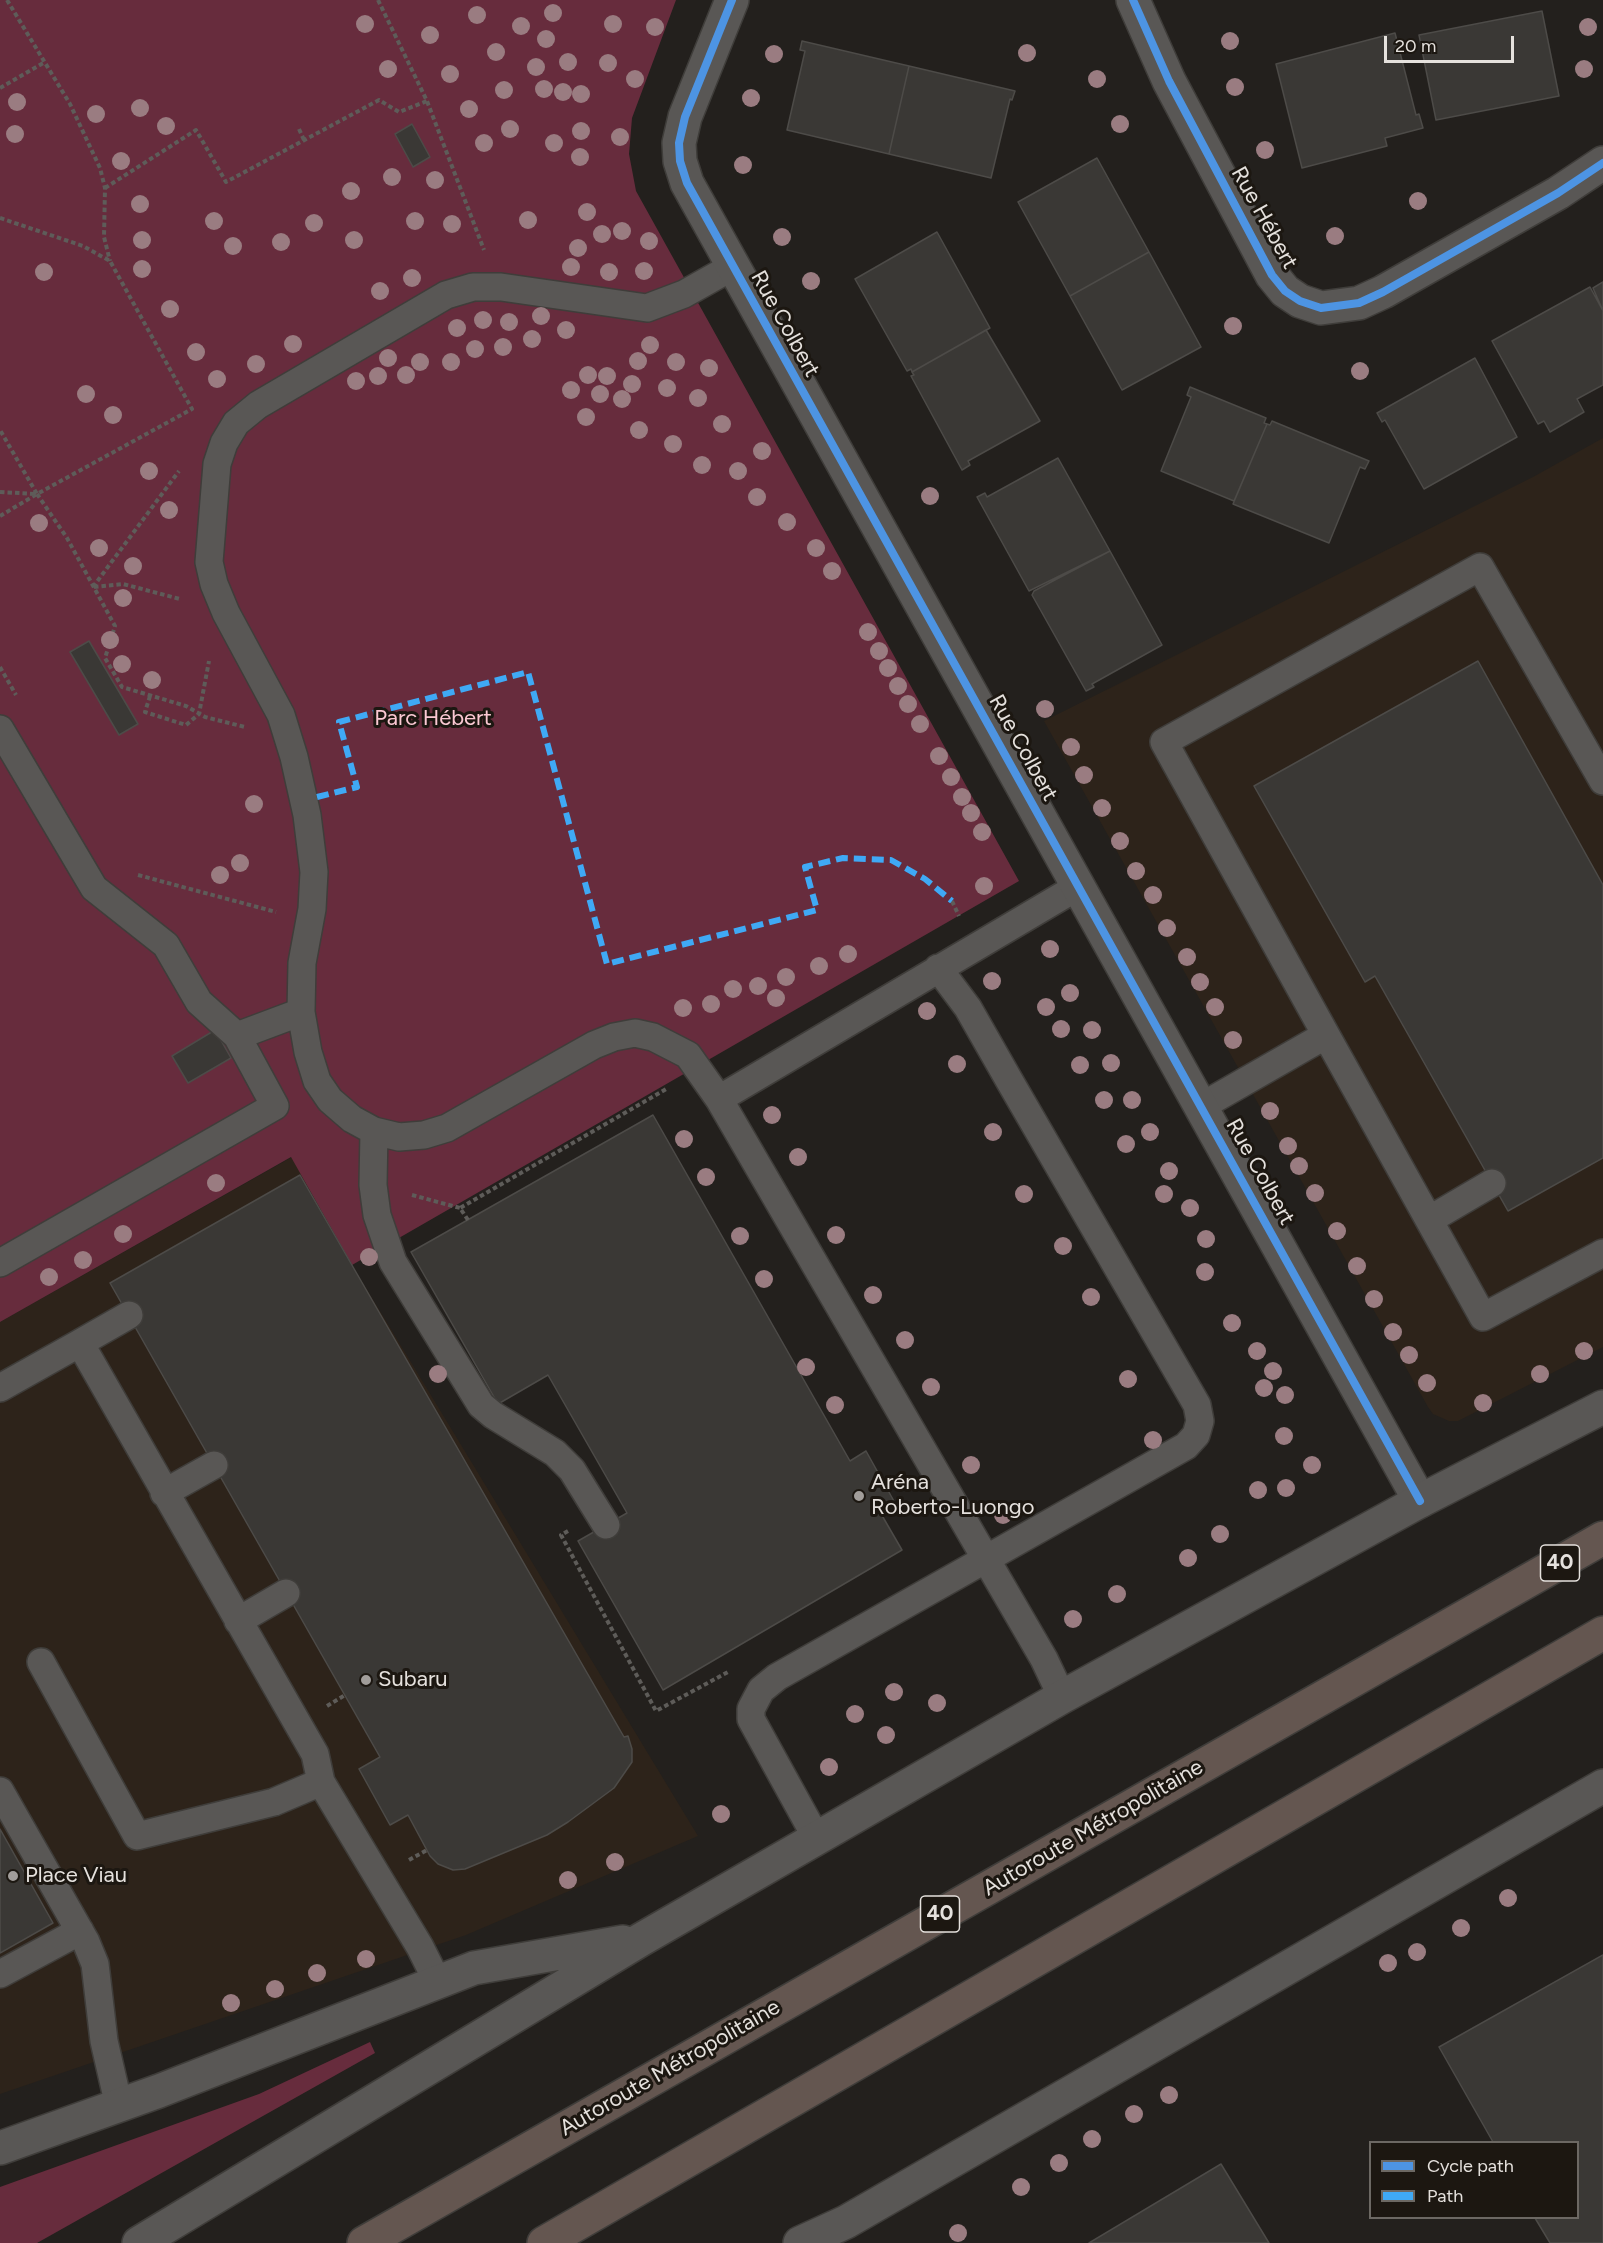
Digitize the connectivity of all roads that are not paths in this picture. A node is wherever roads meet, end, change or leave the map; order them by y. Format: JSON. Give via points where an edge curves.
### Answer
{"nodes":[{"id":1,"x":732,"y":0,"type":"edge"},
{"id":2,"x":1133,"y":0,"type":"edge"},
{"id":3,"x":1603,"y":163,"type":"edge"},
{"id":4,"x":732,"y":267,"type":"junction"},
{"id":5,"x":0,"y":729,"type":"edge"},
{"id":6,"x":1603,"y":781,"type":"edge"},
{"id":7,"x":1079,"y":886,"type":"junction"},
{"id":8,"x":938,"y":968,"type":"junction"},
{"id":9,"x":301,"y":1012,"type":"junction"},
{"id":10,"x":1326,"y":1035,"type":"junction"},
{"id":11,"x":237,"y":1036,"type":"junction"},
{"id":12,"x":719,"y":1099,"type":"junction"},
{"id":13,"x":1202,"y":1106,"type":"junction"},
{"id":14,"x":374,"y":1131,"type":"junction"},
{"id":15,"x":1492,"y":1183,"type":"dead end"},
{"id":16,"x":1429,"y":1220,"type":"junction"},
{"id":17,"x":1603,"y":1252,"type":"edge"},
{"id":18,"x":0,"y":1263,"type":"edge"},
{"id":19,"x":129,"y":1315,"type":"dead end"},
{"id":20,"x":80,"y":1343,"type":"junction"},
{"id":21,"x":0,"y":1388,"type":"edge"},
{"id":22,"x":1603,"y":1407,"type":"edge"},
{"id":23,"x":214,"y":1465,"type":"dead end"},
{"id":24,"x":165,"y":1493,"type":"junction"},
{"id":25,"x":1420,"y":1501,"type":"junction"},
{"id":26,"x":606,"y":1525,"type":"dead end"},
{"id":27,"x":1603,"y":1538,"type":"edge"},
{"id":28,"x":985,"y":1558,"type":"junction"},
{"id":29,"x":286,"y":1593,"type":"dead end"},
{"id":30,"x":238,"y":1621,"type":"junction"},
{"id":31,"x":1603,"y":1633,"type":"edge"},
{"id":32,"x":40,"y":1662,"type":"dead end"},
{"id":33,"x":1062,"y":1697,"type":"junction"},
{"id":34,"x":321,"y":1782,"type":"junction"},
{"id":35,"x":1603,"y":1786,"type":"edge"},
{"id":36,"x":0,"y":1791,"type":"edge"},
{"id":37,"x":817,"y":1839,"type":"junction"},
{"id":38,"x":80,"y":1931,"type":"junction"},
{"id":39,"x":642,"y":1939,"type":"junction"},
{"id":40,"x":0,"y":1974,"type":"edge"},
{"id":41,"x":438,"y":1983,"type":"junction"},
{"id":42,"x":119,"y":2106,"type":"junction"},
{"id":43,"x":0,"y":2148,"type":"edge"},
{"id":44,"x":836,"y":2232,"type":"edge"},
{"id":45,"x":139,"y":2243,"type":"edge"},
{"id":46,"x":364,"y":2243,"type":"edge"},
{"id":47,"x":544,"y":2243,"type":"edge"},
{"id":48,"x":800,"y":2243,"type":"edge"}],
"edges":[{"from":1,"to":4,"type":"main road","name":"Rue Colbert","via":[[678,143],[687,183]]},
{"from":2,"to":3,"type":"main road","name":"Rue Hébert","via":[[1169,81],[1272,275],[1300,301],[1321,308],[1359,303],[1558,193]]},
{"from":4,"to":7,"type":"main road","name":"Rue Colbert"},
{"from":4,"to":9,"type":"lane","via":[[684,294],[647,308],[501,287],[473,287],[447,295],[258,405],[236,423],[224,443],[217,464],[209,562],[226,613],[281,715],[307,815],[314,872],[302,963]]},
{"from":5,"to":11,"type":"lane","via":[[94,888],[166,945],[199,1002]]},
{"from":6,"to":10,"type":"lane","via":[[1480,567],[1164,742]]},
{"from":7,"to":8,"type":"lane"},
{"from":7,"to":13,"type":"main road","name":"Rue Colbert"},
{"from":8,"to":12,"type":"lane"},
{"from":8,"to":28,"type":"lane","via":[[968,1008],[1015,1089],[1197,1406],[1200,1421],[1196,1435],[1186,1446]]},
{"from":9,"to":11,"type":"lane"},
{"from":9,"to":14,"type":"lane","via":[[317,1081],[330,1100]]},
{"from":10,"to":13,"type":"lane"},
{"from":10,"to":16,"type":"lane"},
{"from":11,"to":18,"type":"lane","via":[[275,1106]]},
{"from":12,"to":14,"type":"lane","via":[[688,1056],[653,1037],[635,1033],[594,1045],[447,1128],[399,1137]]},
{"from":12,"to":28,"type":"lane"},
{"from":13,"to":25,"type":"main road","name":"Rue Colbert"},
{"from":14,"to":26,"type":"lane","via":[[377,1215],[393,1262],[481,1405],[555,1453],[572,1470]]},
{"from":15,"to":16,"type":"lane"},
{"from":16,"to":17,"type":"lane","via":[[1483,1317]]},
{"from":19,"to":20,"type":"lane"},
{"from":20,"to":21,"type":"lane"},
{"from":20,"to":24,"type":"lane"},
{"from":22,"to":25,"type":"main road"},
{"from":23,"to":24,"type":"lane"},
{"from":24,"to":30,"type":"lane"},
{"from":25,"to":33,"type":"main road"},
{"from":27,"to":46,"type":"highway","name":"Autoroute Métropolitaine","number":"40"},
{"from":28,"to":33,"type":"lane"},
{"from":28,"to":37,"type":"lane","via":[[777,1677],[754,1699],[751,1719]]},
{"from":29,"to":30,"type":"lane"},
{"from":30,"to":34,"type":"lane","via":[[315,1754]]},
{"from":31,"to":47,"type":"highway"},
{"from":32,"to":34,"type":"lane","via":[[137,1836],[274,1802]]},
{"from":33,"to":37,"type":"main road"},
{"from":34,"to":41,"type":"lane"},
{"from":35,"to":44,"type":"main road"},
{"from":36,"to":38,"type":"lane"},
{"from":37,"to":39,"type":"main road"},
{"from":38,"to":40,"type":"lane"},
{"from":38,"to":42,"type":"lane","via":[[95,1964],[104,2041]]},
{"from":39,"to":41,"type":"main road","via":[[474,1968]]},
{"from":39,"to":45,"type":"main road"},
{"from":41,"to":42,"type":"main road"},
{"from":42,"to":43,"type":"main road"},
{"from":44,"to":48,"type":"main road"}]}
